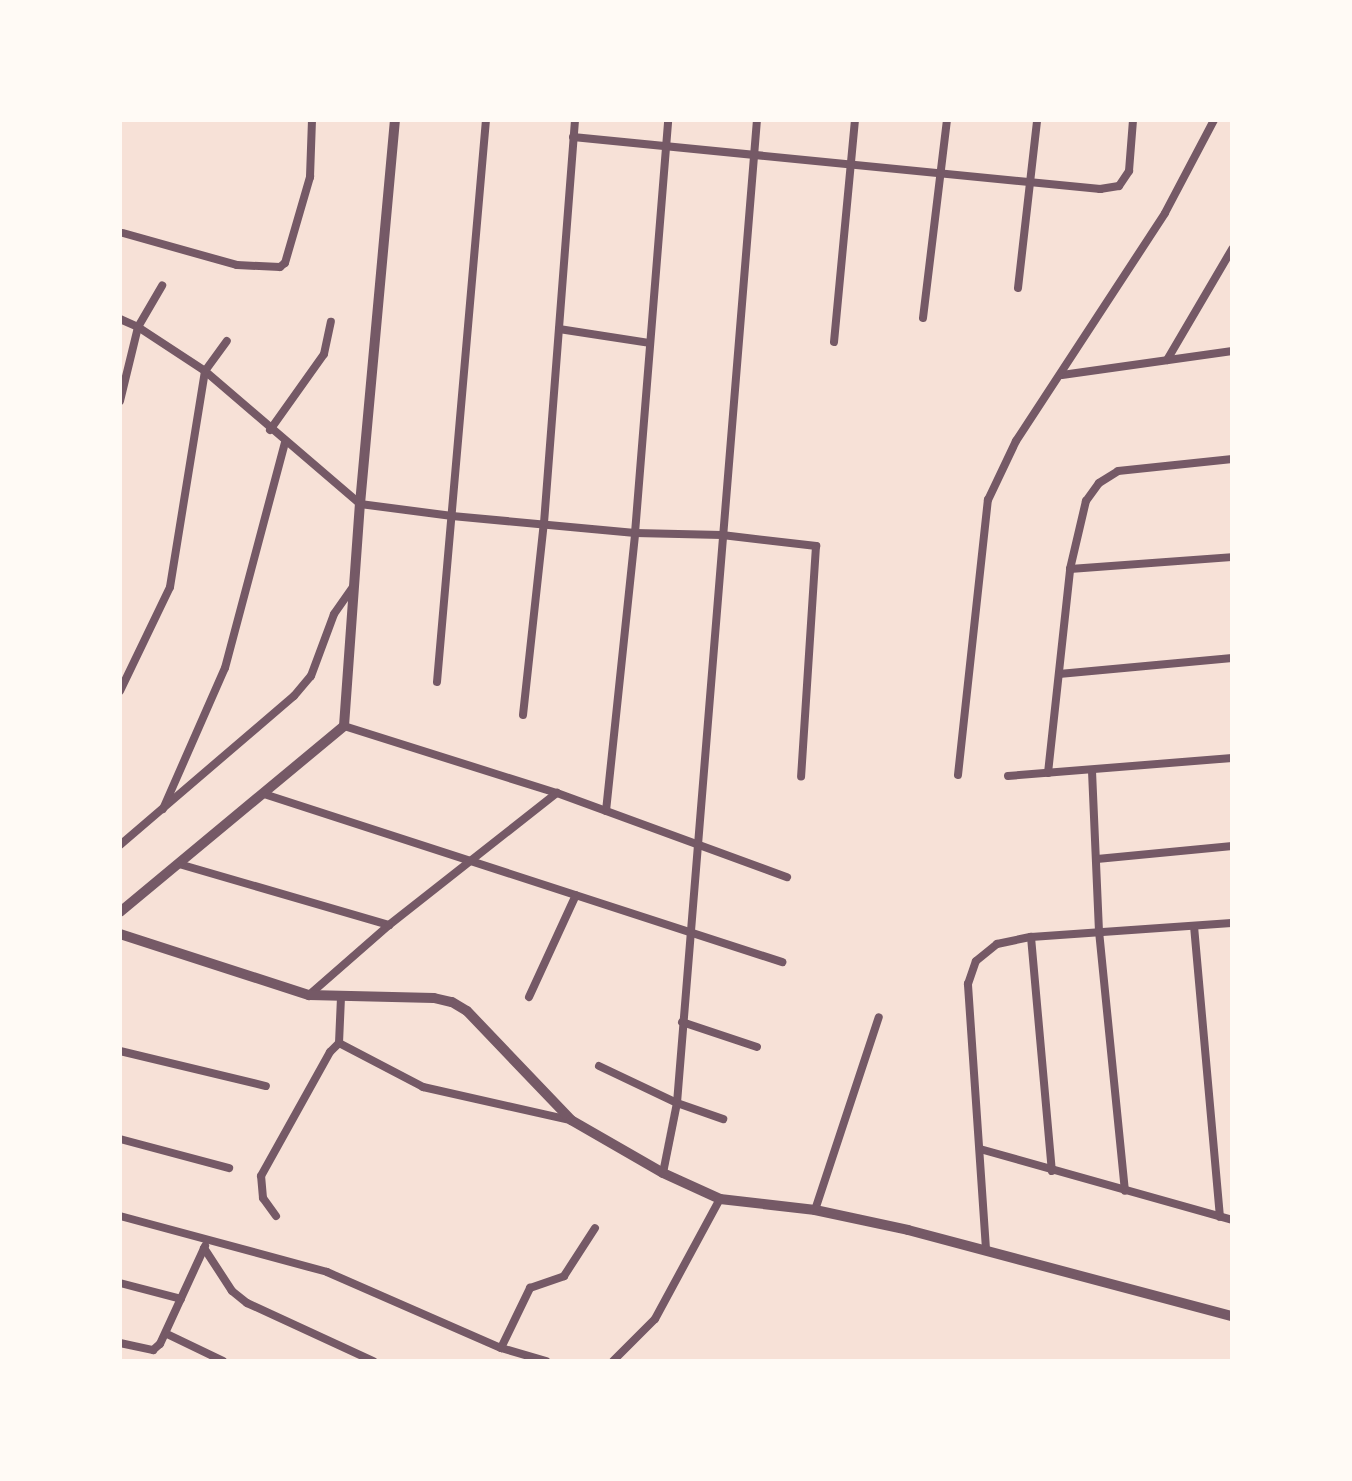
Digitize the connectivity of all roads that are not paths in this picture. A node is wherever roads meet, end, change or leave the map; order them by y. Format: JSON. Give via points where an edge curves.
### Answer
{"nodes":[{"id":1,"x":312,"y":120,"type":"edge"},
{"id":2,"x":395,"y":120,"type":"edge"},
{"id":3,"x":486,"y":120,"type":"edge"},
{"id":4,"x":575,"y":120,"type":"edge"},
{"id":5,"x":668,"y":120,"type":"edge"},
{"id":6,"x":757,"y":120,"type":"edge"},
{"id":7,"x":855,"y":120,"type":"edge"},
{"id":8,"x":947,"y":120,"type":"edge"},
{"id":9,"x":1037,"y":120,"type":"edge"},
{"id":10,"x":1133,"y":120,"type":"edge"},
{"id":11,"x":1214,"y":120,"type":"edge"},
{"id":12,"x":573,"y":137,"type":"junction"},
{"id":13,"x":666,"y":147,"type":"junction"},
{"id":14,"x":752,"y":153,"type":"junction"},
{"id":15,"x":850,"y":163,"type":"junction"},
{"id":16,"x":943,"y":171,"type":"junction"},
{"id":17,"x":1032,"y":183,"type":"junction"},
{"id":18,"x":123,"y":233,"type":"dead end"},
{"id":19,"x":1232,"y":249,"type":"edge"},
{"id":20,"x":162,"y":286,"type":"dead end"},
{"id":21,"x":1018,"y":288,"type":"dead end"},
{"id":22,"x":923,"y":318,"type":"dead end"},
{"id":23,"x":120,"y":319,"type":"edge"},
{"id":24,"x":331,"y":322,"type":"dead end"},
{"id":25,"x":138,"y":327,"type":"junction"},
{"id":26,"x":559,"y":329,"type":"junction"},
{"id":27,"x":227,"y":341,"type":"dead end"},
{"id":28,"x":834,"y":342,"type":"dead end"},
{"id":29,"x":649,"y":343,"type":"junction"},
{"id":30,"x":1232,"y":351,"type":"edge"},
{"id":31,"x":1167,"y":360,"type":"junction"},
{"id":32,"x":205,"y":371,"type":"junction"},
{"id":33,"x":1062,"y":375,"type":"junction"},
{"id":34,"x":120,"y":401,"type":"edge"},
{"id":35,"x":270,"y":430,"type":"junction"},
{"id":36,"x":285,"y":442,"type":"junction"},
{"id":37,"x":1232,"y":459,"type":"edge"},
{"id":38,"x":360,"y":504,"type":"junction"},
{"id":39,"x":452,"y":516,"type":"junction"},
{"id":40,"x":544,"y":523,"type":"junction"},
{"id":41,"x":635,"y":533,"type":"junction"},
{"id":42,"x":722,"y":535,"type":"junction"},
{"id":43,"x":1232,"y":557,"type":"edge"},
{"id":44,"x":1070,"y":569,"type":"junction"},
{"id":45,"x":354,"y":586,"type":"junction"},
{"id":46,"x":1232,"y":658,"type":"edge"},
{"id":47,"x":1059,"y":674,"type":"junction"},
{"id":48,"x":437,"y":682,"type":"dead end"},
{"id":49,"x":120,"y":691,"type":"edge"},
{"id":50,"x":523,"y":715,"type":"dead end"},
{"id":51,"x":344,"y":726,"type":"junction"},
{"id":52,"x":1232,"y":758,"type":"edge"},
{"id":53,"x":1092,"y":771,"type":"junction"},
{"id":54,"x":1048,"y":773,"type":"junction"},
{"id":55,"x":958,"y":775,"type":"dead end"},
{"id":56,"x":1008,"y":776,"type":"dead end"},
{"id":57,"x":801,"y":777,"type":"dead end"},
{"id":58,"x":557,"y":793,"type":"junction"},
{"id":59,"x":264,"y":794,"type":"junction"},
{"id":60,"x":163,"y":809,"type":"junction"},
{"id":61,"x":606,"y":811,"type":"junction"},
{"id":62,"x":120,"y":845,"type":"edge"},
{"id":63,"x":699,"y":845,"type":"junction"},
{"id":64,"x":1232,"y":846,"type":"edge"},
{"id":65,"x":1097,"y":859,"type":"junction"},
{"id":66,"x":475,"y":860,"type":"junction"},
{"id":67,"x":179,"y":864,"type":"junction"},
{"id":68,"x":787,"y":877,"type":"dead end"},
{"id":69,"x":576,"y":895,"type":"junction"},
{"id":70,"x":120,"y":912,"type":"edge"},
{"id":71,"x":1232,"y":923,"type":"edge"},
{"id":72,"x":389,"y":925,"type":"junction"},
{"id":73,"x":1194,"y":926,"type":"junction"},
{"id":74,"x":1099,"y":931,"type":"junction"},
{"id":75,"x":692,"y":933,"type":"junction"},
{"id":76,"x":120,"y":934,"type":"edge"},
{"id":77,"x":1031,"y":937,"type":"junction"},
{"id":78,"x":782,"y":962,"type":"dead end"},
{"id":79,"x":309,"y":995,"type":"junction"},
{"id":80,"x":341,"y":997,"type":"junction"},
{"id":81,"x":529,"y":997,"type":"dead end"},
{"id":82,"x":879,"y":1017,"type":"dead end"},
{"id":83,"x":682,"y":1022,"type":"junction"},
{"id":84,"x":339,"y":1043,"type":"junction"},
{"id":85,"x":757,"y":1047,"type":"dead end"},
{"id":86,"x":120,"y":1051,"type":"edge"},
{"id":87,"x":599,"y":1066,"type":"dead end"},
{"id":88,"x":266,"y":1086,"type":"dead end"},
{"id":89,"x":677,"y":1103,"type":"junction"},
{"id":90,"x":723,"y":1119,"type":"dead end"},
{"id":91,"x":571,"y":1120,"type":"junction"},
{"id":92,"x":120,"y":1139,"type":"edge"},
{"id":93,"x":980,"y":1149,"type":"junction"},
{"id":94,"x":229,"y":1168,"type":"dead end"},
{"id":95,"x":1052,"y":1171,"type":"junction"},
{"id":96,"x":663,"y":1173,"type":"junction"},
{"id":97,"x":1125,"y":1191,"type":"junction"},
{"id":98,"x":720,"y":1199,"type":"junction"},
{"id":99,"x":815,"y":1210,"type":"junction"},
{"id":100,"x":120,"y":1216,"type":"edge"},
{"id":101,"x":276,"y":1216,"type":"dead end"},
{"id":102,"x":1220,"y":1217,"type":"junction"},
{"id":103,"x":1232,"y":1220,"type":"edge"},
{"id":104,"x":595,"y":1228,"type":"dead end"},
{"id":105,"x":209,"y":1238,"type":"junction"},
{"id":106,"x":204,"y":1248,"type":"junction"},
{"id":107,"x":986,"y":1249,"type":"junction"},
{"id":108,"x":120,"y":1283,"type":"edge"},
{"id":109,"x":181,"y":1299,"type":"junction"},
{"id":110,"x":1232,"y":1316,"type":"edge"},
{"id":111,"x":167,"y":1334,"type":"junction"},
{"id":112,"x":120,"y":1343,"type":"edge"},
{"id":113,"x":501,"y":1348,"type":"junction"},
{"id":114,"x":223,"y":1361,"type":"edge"},
{"id":115,"x":373,"y":1361,"type":"edge"},
{"id":116,"x":546,"y":1361,"type":"edge"},
{"id":117,"x":613,"y":1361,"type":"edge"}],
"edges":[{"from":1,"to":18,"type":"street","via":[[310,177],[285,263],[275,269],[237,265]]},
{"from":2,"to":38,"type":"street"},
{"from":3,"to":39,"type":"street"},
{"from":4,"to":12,"type":"street"},
{"from":5,"to":13,"type":"street"},
{"from":6,"to":14,"type":"street"},
{"from":7,"to":15,"type":"street"},
{"from":8,"to":16,"type":"street"},
{"from":9,"to":17,"type":"street"},
{"from":10,"to":17,"type":"street","via":[[1129,171],[1119,186]]},
{"from":11,"to":33,"type":"street","via":[[1165,213]]},
{"from":12,"to":13,"type":"street"},
{"from":12,"to":26,"type":"street"},
{"from":13,"to":14,"type":"street"},
{"from":13,"to":29,"type":"street"},
{"from":14,"to":15,"type":"street"},
{"from":14,"to":42,"type":"street"},
{"from":15,"to":16,"type":"street"},
{"from":15,"to":28,"type":"street"},
{"from":16,"to":17,"type":"street"},
{"from":16,"to":22,"type":"street"},
{"from":17,"to":21,"type":"street"},
{"from":19,"to":31,"type":"street"},
{"from":20,"to":25,"type":"street"},
{"from":23,"to":25,"type":"street"},
{"from":24,"to":35,"type":"street","via":[[324,354]]},
{"from":25,"to":32,"type":"street"},
{"from":25,"to":34,"type":"street"},
{"from":26,"to":29,"type":"street"},
{"from":26,"to":40,"type":"street"},
{"from":27,"to":32,"type":"street"},
{"from":29,"to":41,"type":"street"},
{"from":30,"to":31,"type":"street"},
{"from":31,"to":33,"type":"street"},
{"from":32,"to":35,"type":"street"},
{"from":32,"to":49,"type":"street","via":[[170,587]]},
{"from":33,"to":55,"type":"street","via":[[1016,441],[988,500]]},
{"from":35,"to":36,"type":"street"},
{"from":36,"to":38,"type":"street"},
{"from":36,"to":60,"type":"street","via":[[229,653]]},
{"from":37,"to":44,"type":"street","via":[[1118,471],[1099,483],[1086,501]]},
{"from":38,"to":39,"type":"street"},
{"from":38,"to":45,"type":"street"},
{"from":39,"to":40,"type":"street"},
{"from":39,"to":48,"type":"street"},
{"from":40,"to":41,"type":"street"},
{"from":40,"to":50,"type":"street"},
{"from":41,"to":42,"type":"street"},
{"from":41,"to":61,"type":"street"},
{"from":42,"to":57,"type":"street","via":[[816,546]]},
{"from":42,"to":63,"type":"street"},
{"from":43,"to":44,"type":"street"},
{"from":44,"to":47,"type":"street"},
{"from":45,"to":51,"type":"street"},
{"from":45,"to":60,"type":"street","via":[[334,614],[311,676],[294,696]]},
{"from":46,"to":47,"type":"street"},
{"from":47,"to":54,"type":"street"},
{"from":51,"to":58,"type":"street"},
{"from":51,"to":59,"type":"street"},
{"from":52,"to":53,"type":"street"},
{"from":53,"to":54,"type":"street"},
{"from":53,"to":65,"type":"street"},
{"from":54,"to":56,"type":"street"},
{"from":58,"to":61,"type":"street"},
{"from":58,"to":66,"type":"street"},
{"from":59,"to":66,"type":"street"},
{"from":59,"to":67,"type":"street"},
{"from":60,"to":62,"type":"street"},
{"from":61,"to":63,"type":"street"},
{"from":63,"to":68,"type":"street"},
{"from":63,"to":75,"type":"street"},
{"from":64,"to":65,"type":"street"},
{"from":65,"to":74,"type":"street"},
{"from":66,"to":69,"type":"street"},
{"from":66,"to":72,"type":"street"},
{"from":67,"to":70,"type":"street"},
{"from":67,"to":72,"type":"street"},
{"from":69,"to":75,"type":"street"},
{"from":69,"to":81,"type":"street"},
{"from":71,"to":73,"type":"street"},
{"from":72,"to":79,"type":"street"},
{"from":73,"to":74,"type":"street"},
{"from":73,"to":102,"type":"street"},
{"from":74,"to":77,"type":"street"},
{"from":74,"to":97,"type":"street"},
{"from":75,"to":78,"type":"street"},
{"from":75,"to":83,"type":"street"},
{"from":76,"to":79,"type":"street"},
{"from":77,"to":93,"type":"street","via":[[997,944],[976,961],[968,984]]},
{"from":77,"to":95,"type":"street"},
{"from":79,"to":80,"type":"street"},
{"from":80,"to":84,"type":"street"},
{"from":80,"to":91,"type":"street","via":[[452,1002],[467,1011]]},
{"from":82,"to":99,"type":"street"},
{"from":83,"to":85,"type":"street"},
{"from":83,"to":89,"type":"street"},
{"from":84,"to":91,"type":"street","via":[[423,1087]]},
{"from":84,"to":101,"type":"street","via":[[261,1176],[263,1198]]},
{"from":86,"to":88,"type":"street"},
{"from":87,"to":89,"type":"street"},
{"from":89,"to":90,"type":"street"},
{"from":89,"to":96,"type":"street"},
{"from":91,"to":96,"type":"street"},
{"from":92,"to":94,"type":"street"},
{"from":93,"to":95,"type":"street"},
{"from":93,"to":107,"type":"street"},
{"from":95,"to":97,"type":"street"},
{"from":96,"to":98,"type":"street"},
{"from":97,"to":102,"type":"street"},
{"from":98,"to":99,"type":"street"},
{"from":98,"to":117,"type":"street","via":[[655,1319]]},
{"from":99,"to":107,"type":"street"},
{"from":100,"to":105,"type":"street"},
{"from":102,"to":103,"type":"street"},
{"from":104,"to":113,"type":"street","via":[[564,1276],[530,1288]]},
{"from":105,"to":106,"type":"street"},
{"from":105,"to":113,"type":"street","via":[[327,1272]]},
{"from":106,"to":109,"type":"street"},
{"from":106,"to":115,"type":"street","via":[[232,1291],[247,1303]]},
{"from":107,"to":110,"type":"street"},
{"from":108,"to":109,"type":"street"},
{"from":109,"to":111,"type":"street"},
{"from":111,"to":112,"type":"street","via":[[153,1350]]},
{"from":111,"to":114,"type":"street"},
{"from":113,"to":116,"type":"street"}]}
